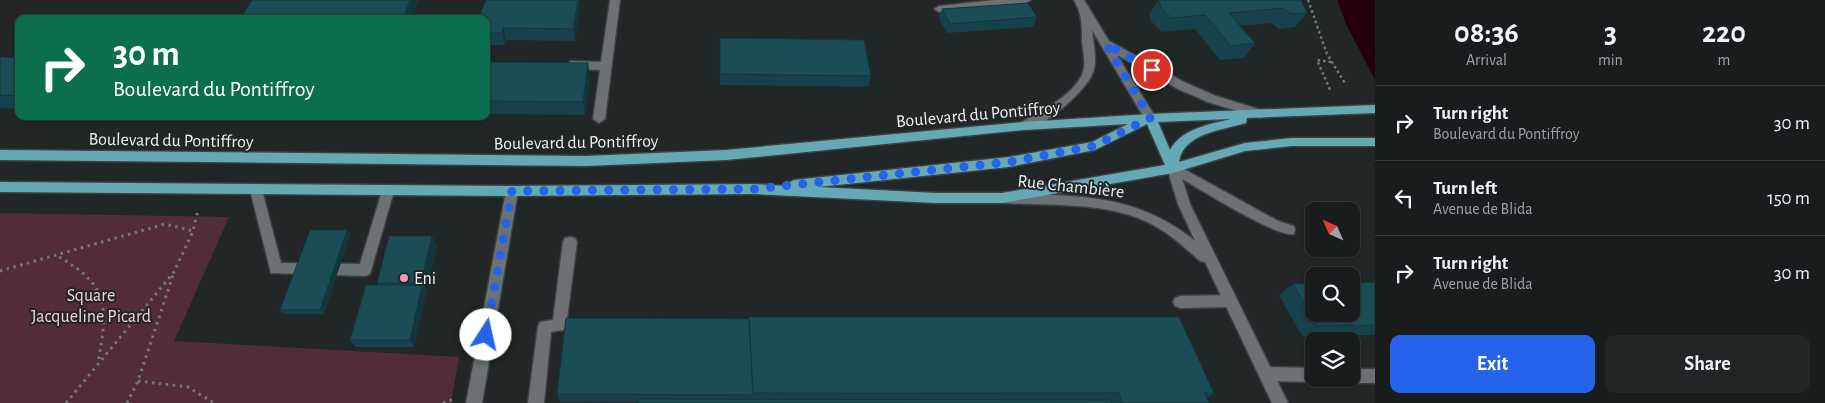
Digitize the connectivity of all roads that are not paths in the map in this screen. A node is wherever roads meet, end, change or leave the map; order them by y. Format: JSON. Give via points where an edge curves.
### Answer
{"nodes":[{"id":1,"x":615,"y":0,"type":"edge"},
{"id":2,"x":1026,"y":0,"type":"edge"},
{"id":3,"x":1079,"y":0,"type":"edge"},
{"id":4,"x":981,"y":3,"type":"edge"},
{"id":5,"x":939,"y":9,"type":"dead end"},
{"id":6,"x":1086,"y":12,"type":"junction"},
{"id":7,"x":1106,"y":44,"type":"junction"},
{"id":8,"x":556,"y":65,"type":"edge"},
{"id":9,"x":606,"y":66,"type":"junction"},
{"id":10,"x":1375,"y":109,"type":"edge"},
{"id":11,"x":1260,"y":114,"type":"junction"},
{"id":12,"x":1150,"y":118,"type":"junction"},
{"id":13,"x":600,"y":119,"type":"dead end"},
{"id":14,"x":1024,"y":126,"type":"junction"},
{"id":15,"x":1375,"y":142,"type":"edge"},
{"id":16,"x":0,"y":156,"type":"edge"},
{"id":17,"x":1173,"y":168,"type":"junction"},
{"id":18,"x":0,"y":187,"type":"edge"},
{"id":19,"x":754,"y":189,"type":"junction"},
{"id":20,"x":256,"y":190,"type":"junction"},
{"id":21,"x":388,"y":191,"type":"junction"},
{"id":22,"x":512,"y":191,"type":"junction"},
{"id":23,"x":1002,"y":198,"type":"junction"},
{"id":24,"x":1289,"y":230,"type":"dead end"},
{"id":25,"x":570,"y":242,"type":"dead end"},
{"id":26,"x":1210,"y":262,"type":"junction"},
{"id":27,"x":1230,"y":301,"type":"junction"},
{"id":28,"x":1180,"y":302,"type":"dead end"},
{"id":29,"x":1266,"y":374,"type":"junction"},
{"id":30,"x":1305,"y":375,"type":"edge"},
{"id":31,"x":1360,"y":376,"type":"edge"},
{"id":32,"x":1375,"y":376,"type":"edge"},
{"id":33,"x":474,"y":403,"type":"edge"},
{"id":34,"x":536,"y":403,"type":"edge"},
{"id":35,"x":1280,"y":403,"type":"edge"}],
"edges":[{"from":1,"to":9,"type":"street"},
{"from":2,"to":4,"type":"street"},
{"from":3,"to":6,"type":"street"},
{"from":4,"to":5,"type":"street"},
{"from":6,"to":7,"type":"street"},
{"from":6,"to":14,"type":"street","via":[[1087,76],[1062,104]]},
{"from":7,"to":11,"type":"street","via":[[1182,86]]},
{"from":7,"to":12,"type":"street"},
{"from":8,"to":9,"type":"street"},
{"from":9,"to":13,"type":"street"},
{"from":10,"to":11,"type":"main road","name":"Boulevard du Pontiffroy"},
{"from":11,"to":12,"type":"main road","name":"Boulevard du Pontiffroy"},
{"from":11,"to":17,"type":"main road","name":"Boulevard du Pontiffroy","via":[[1180,143],[1174,154]]},
{"from":12,"to":14,"type":"main road","name":"Boulevard du Pontiffroy"},
{"from":12,"to":17,"type":"main road"},
{"from":12,"to":19,"type":"main road","name":"Boulevard du Pontiffroy","via":[[1094,146],[1018,160]]},
{"from":14,"to":16,"type":"main road","name":"Boulevard du Pontiffroy","via":[[726,155],[586,161]]},
{"from":15,"to":17,"type":"main road","name":"Boulevard du Pontiffroy","via":[[1292,142],[1245,147]]},
{"from":17,"to":23,"type":"main road","name":"Boulevard du Pontiffroy"},
{"from":17,"to":24,"type":"street","via":[[1274,225]]},
{"from":17,"to":26,"type":"street","name":"Rue Chambière","via":[[1184,204]]},
{"from":18,"to":20,"type":"main road","name":"Boulevard du Pontiffroy"},
{"from":19,"to":22,"type":"main road","name":"Boulevard du Pontiffroy"},
{"from":19,"to":23,"type":"main road","name":"Boulevard du Pontiffroy"},
{"from":20,"to":21,"type":"main road","name":"Boulevard du Pontiffroy"},
{"from":20,"to":21,"type":"street","via":[[276,269],[366,270]]},
{"from":21,"to":22,"type":"main road","name":"Boulevard du Pontiffroy"},
{"from":22,"to":33,"type":"street"},
{"from":23,"to":26,"type":"street","name":"Rue Chambière","via":[[1116,206],[1148,216],[1187,241]]},
{"from":25,"to":34,"type":"street","via":[[559,326],[545,326]]},
{"from":26,"to":27,"type":"street","name":"Rue Chambière"},
{"from":27,"to":28,"type":"street"},
{"from":27,"to":29,"type":"street","name":"Rue Chambière"},
{"from":29,"to":30,"type":"street"},
{"from":29,"to":35,"type":"street","name":"Rue Chambière"},
{"from":31,"to":32,"type":"street"}]}
